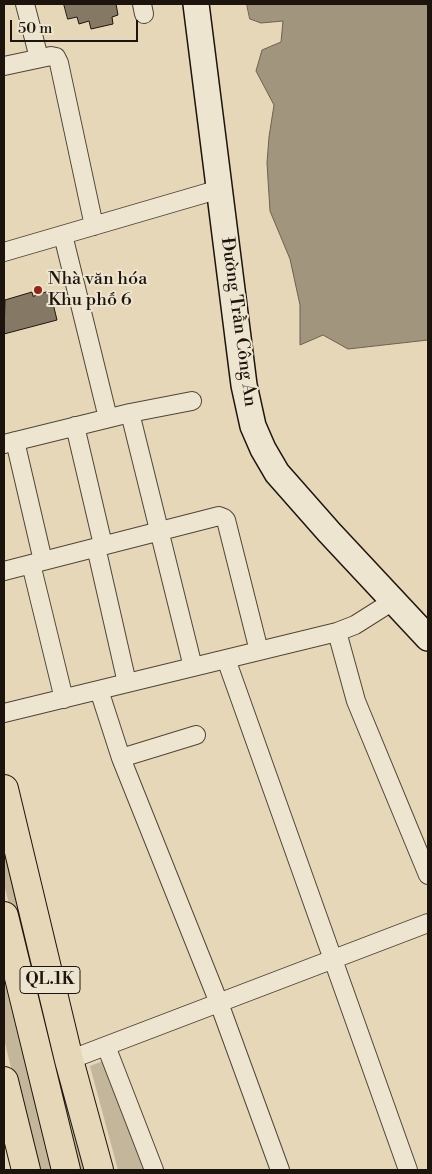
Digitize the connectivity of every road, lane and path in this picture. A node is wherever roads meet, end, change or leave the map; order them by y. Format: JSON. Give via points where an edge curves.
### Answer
{"nodes":[{"id":1,"x":25,"y":4,"type":"edge"},
{"id":2,"x":196,"y":4,"type":"edge"},
{"id":3,"x":39,"y":58,"type":"junction"},
{"id":4,"x":4,"y":66,"type":"edge"},
{"id":5,"x":220,"y":189,"type":"junction"},
{"id":6,"x":94,"y":226,"type":"junction"},
{"id":7,"x":63,"y":235,"type":"junction"},
{"id":8,"x":4,"y":252,"type":"edge"},
{"id":9,"x":192,"y":401,"type":"dead end"},
{"id":10,"x":130,"y":413,"type":"junction"},
{"id":11,"x":108,"y":418,"type":"junction"},
{"id":12,"x":75,"y":426,"type":"junction"},
{"id":13,"x":9,"y":442,"type":"edge"},
{"id":14,"x":158,"y":531,"type":"junction"},
{"id":15,"x":99,"y":546,"type":"junction"},
{"id":16,"x":37,"y":562,"type":"junction"},
{"id":17,"x":4,"y":571,"type":"edge"},
{"id":18,"x":393,"y":601,"type":"junction"},
{"id":19,"x":337,"y":632,"type":"junction"},
{"id":20,"x":428,"y":638,"type":"edge"},
{"id":21,"x":259,"y":651,"type":"junction"},
{"id":22,"x":226,"y":659,"type":"junction"},
{"id":23,"x":193,"y":667,"type":"junction"},
{"id":24,"x":127,"y":683,"type":"junction"},
{"id":25,"x":99,"y":690,"type":"junction"},
{"id":26,"x":64,"y":699,"type":"junction"},
{"id":27,"x":4,"y":713,"type":"edge"},
{"id":28,"x":196,"y":735,"type":"dead end"},
{"id":29,"x":121,"y":758,"type":"junction"},
{"id":30,"x":4,"y":789,"type":"edge"},
{"id":31,"x":428,"y":875,"type":"edge"},
{"id":32,"x":4,"y":916,"type":"edge"},
{"id":33,"x":428,"y":923,"type":"edge"},
{"id":34,"x":332,"y":960,"type":"junction"},
{"id":35,"x":219,"y":1003,"type":"junction"},
{"id":36,"x":106,"y":1046,"type":"junction"},
{"id":37,"x":69,"y":1060,"type":"junction"},
{"id":38,"x":4,"y":1081,"type":"edge"},
{"id":39,"x":26,"y":1170,"type":"edge"},
{"id":40,"x":66,"y":1170,"type":"edge"},
{"id":41,"x":99,"y":1170,"type":"edge"},
{"id":42,"x":154,"y":1170,"type":"edge"},
{"id":43,"x":280,"y":1170,"type":"edge"},
{"id":44,"x":408,"y":1170,"type":"edge"}],
"edges":[{"from":1,"to":3,"type":"street"},
{"from":2,"to":5,"type":"street","name":"Đường Trần Công An"},
{"from":3,"to":4,"type":"street"},
{"from":3,"to":6,"type":"street","via":[[56,57],[58,63]]},
{"from":5,"to":6,"type":"street"},
{"from":5,"to":18,"type":"street","name":"Đường Trần Công An","via":[[246,399],[253,426],[278,474]]},
{"from":6,"to":7,"type":"street"},
{"from":7,"to":8,"type":"street"},
{"from":7,"to":11,"type":"street"},
{"from":9,"to":10,"type":"street"},
{"from":10,"to":11,"type":"street"},
{"from":10,"to":14,"type":"street"},
{"from":11,"to":12,"type":"street"},
{"from":12,"to":13,"type":"street"},
{"from":12,"to":15,"type":"street"},
{"from":13,"to":16,"type":"street"},
{"from":14,"to":15,"type":"street"},
{"from":14,"to":21,"type":"street","via":[[216,516],[224,518]]},
{"from":14,"to":23,"type":"street"},
{"from":15,"to":16,"type":"street"},
{"from":15,"to":24,"type":"street"},
{"from":16,"to":17,"type":"street"},
{"from":16,"to":26,"type":"street"},
{"from":18,"to":19,"type":"street","via":[[355,625]]},
{"from":18,"to":20,"type":"street","name":"Đường Trần Công An"},
{"from":19,"to":21,"type":"street"},
{"from":19,"to":31,"type":"street","via":[[356,701]]},
{"from":21,"to":22,"type":"street"},
{"from":22,"to":23,"type":"street"},
{"from":22,"to":34,"type":"street"},
{"from":23,"to":24,"type":"street"},
{"from":24,"to":25,"type":"street"},
{"from":25,"to":26,"type":"street"},
{"from":25,"to":29,"type":"street"},
{"from":26,"to":27,"type":"street"},
{"from":28,"to":29,"type":"street"},
{"from":29,"to":35,"type":"street"},
{"from":30,"to":37,"type":"main road","number":"QL.1K"},
{"from":32,"to":40,"type":"main road","number":"QL.1K"},
{"from":33,"to":34,"type":"street"},
{"from":34,"to":35,"type":"street"},
{"from":34,"to":44,"type":"street"},
{"from":35,"to":36,"type":"street"},
{"from":35,"to":43,"type":"street"},
{"from":36,"to":37,"type":"street"},
{"from":36,"to":42,"type":"street"},
{"from":37,"to":41,"type":"main road","number":"QL.1K"},
{"from":38,"to":39,"type":"main road"}]}
